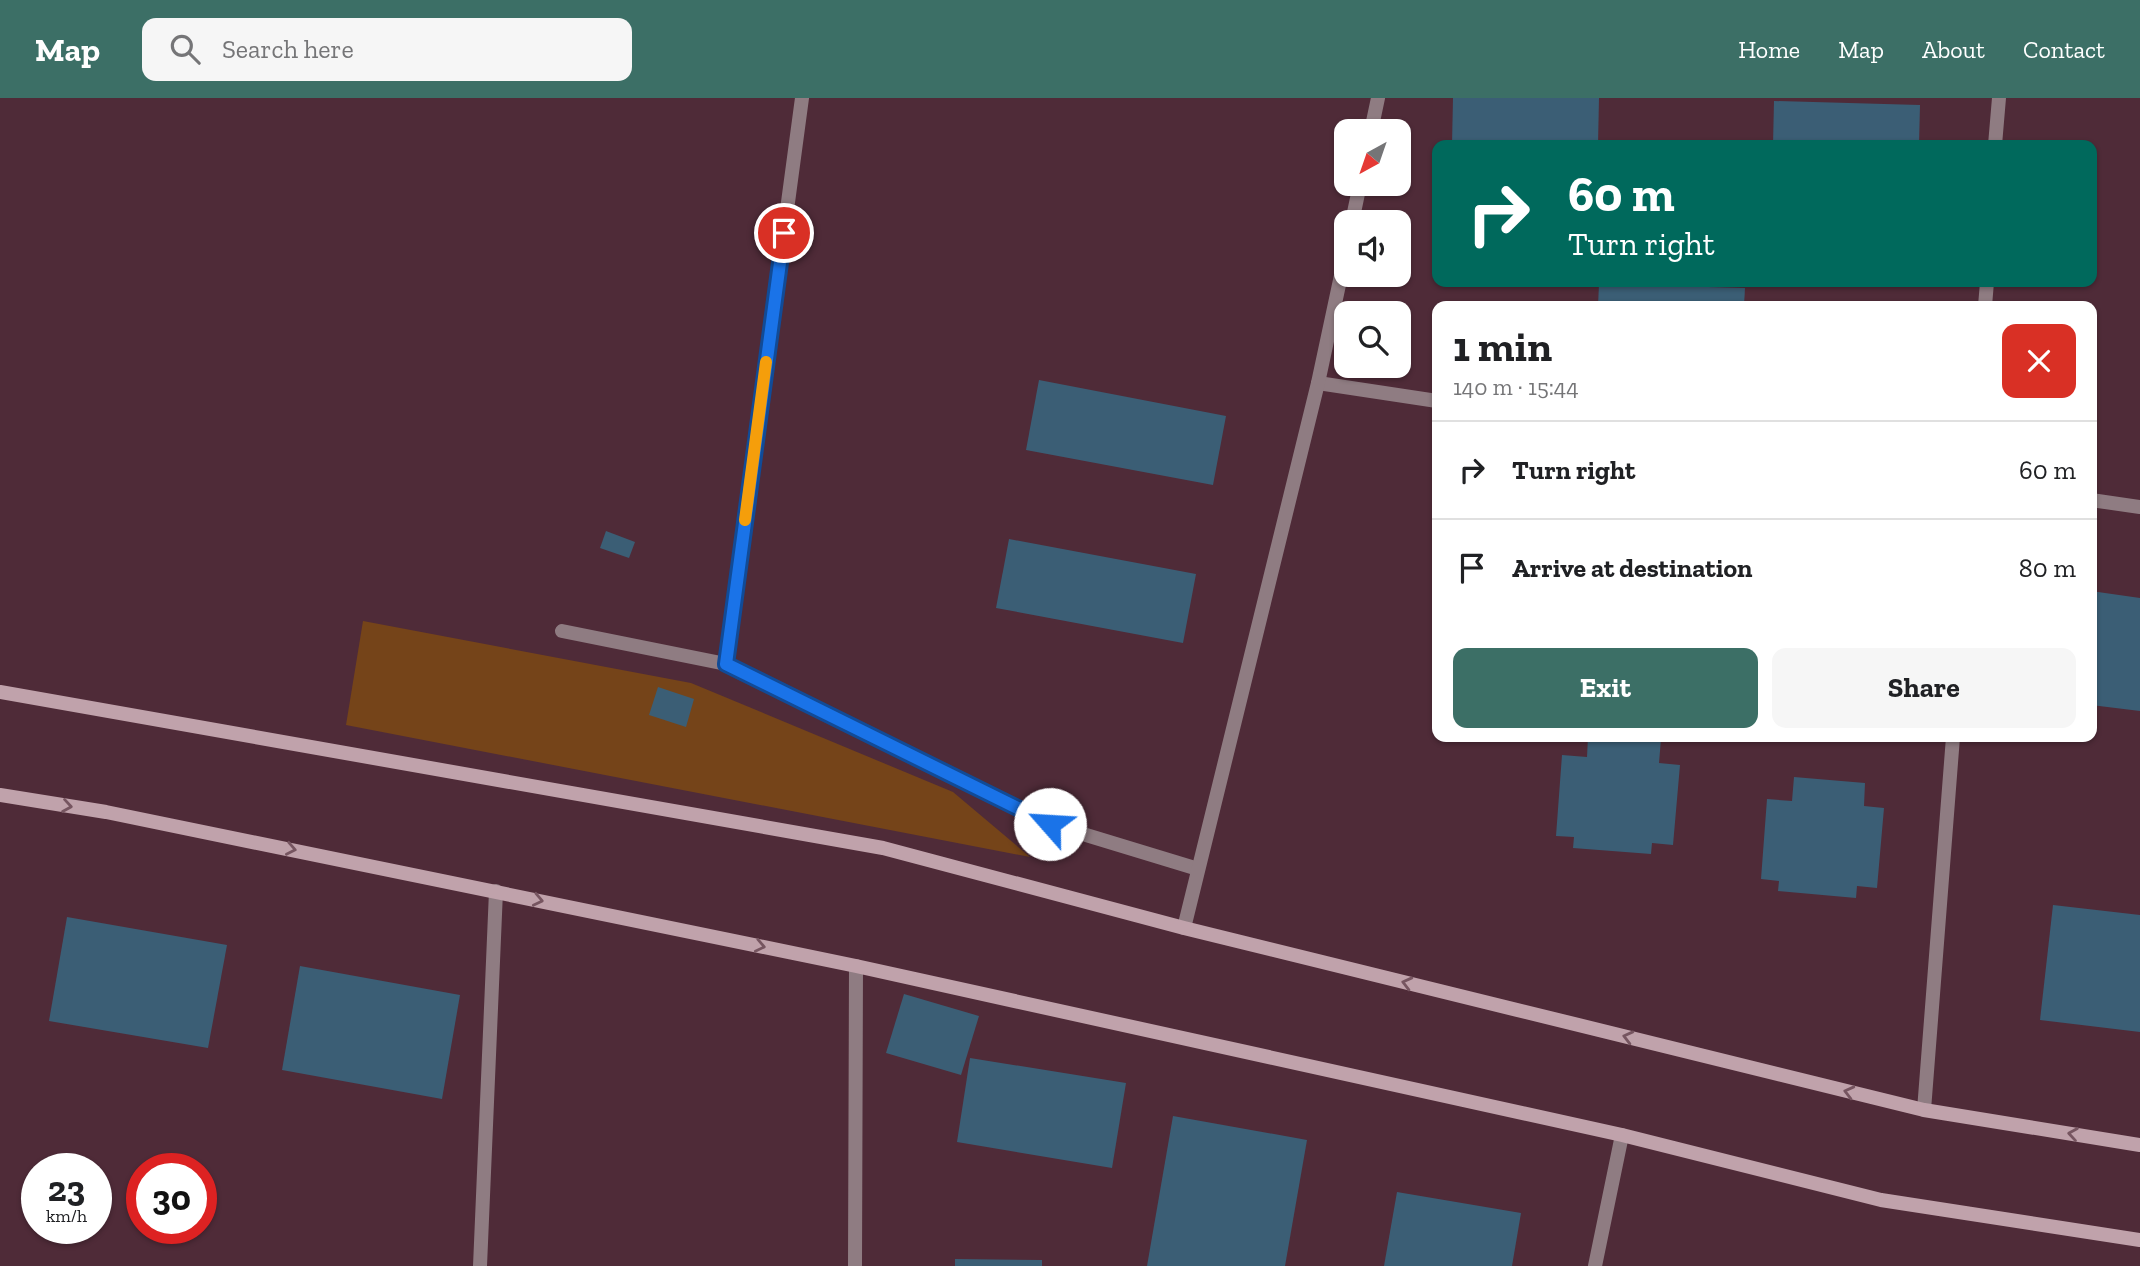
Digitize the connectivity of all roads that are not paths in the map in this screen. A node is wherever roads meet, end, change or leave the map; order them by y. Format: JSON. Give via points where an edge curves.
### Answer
{"nodes":[{"id":1,"x":802,"y":98,"type":"edge"},
{"id":2,"x":1378,"y":98,"type":"edge"},
{"id":3,"x":1998,"y":98,"type":"edge"},
{"id":4,"x":1374,"y":119,"type":"edge"},
{"id":5,"x":1996,"y":140,"type":"edge"},
{"id":6,"x":1339,"y":287,"type":"edge"},
{"id":7,"x":1318,"y":383,"type":"junction"},
{"id":8,"x":1432,"y":400,"type":"edge"},
{"id":9,"x":2097,"y":500,"type":"edge"},
{"id":10,"x":2140,"y":507,"type":"edge"},
{"id":11,"x":562,"y":631,"type":"dead end"},
{"id":12,"x":726,"y":664,"type":"junction"},
{"id":13,"x":0,"y":692,"type":"edge"},
{"id":14,"x":1953,"y":742,"type":"edge"},
{"id":15,"x":0,"y":795,"type":"edge"},
{"id":16,"x":1198,"y":869,"type":"junction"},
{"id":17,"x":496,"y":891,"type":"junction"},
{"id":18,"x":1184,"y":928,"type":"junction"},
{"id":19,"x":856,"y":966,"type":"junction"},
{"id":20,"x":1924,"y":1110,"type":"junction"},
{"id":21,"x":1622,"y":1135,"type":"junction"},
{"id":22,"x":2140,"y":1145,"type":"edge"},
{"id":23,"x":2140,"y":1240,"type":"edge"},
{"id":24,"x":480,"y":1266,"type":"edge"},
{"id":25,"x":855,"y":1266,"type":"edge"},
{"id":26,"x":1595,"y":1266,"type":"edge"}],
"edges":[{"from":1,"to":12,"type":"street"},
{"from":2,"to":4,"type":"street"},
{"from":3,"to":5,"type":"street"},
{"from":6,"to":7,"type":"street"},
{"from":7,"to":8,"type":"street"},
{"from":7,"to":16,"type":"street"},
{"from":9,"to":10,"type":"street"},
{"from":11,"to":12,"type":"street"},
{"from":12,"to":16,"type":"street","via":[[1050,824]]},
{"from":13,"to":18,"type":"main road","via":[[883,848]]},
{"from":14,"to":20,"type":"street"},
{"from":15,"to":17,"type":"main road","one_way":true},
{"from":16,"to":18,"type":"street"},
{"from":17,"to":19,"type":"main road","one_way":true},
{"from":17,"to":24,"type":"street"},
{"from":20,"to":18,"type":"main road","one_way":true},
{"from":19,"to":21,"type":"main road"},
{"from":19,"to":25,"type":"street"},
{"from":22,"to":20,"type":"main road","one_way":true},
{"from":21,"to":23,"type":"main road","via":[[1881,1200]]},
{"from":21,"to":26,"type":"street"}]}
